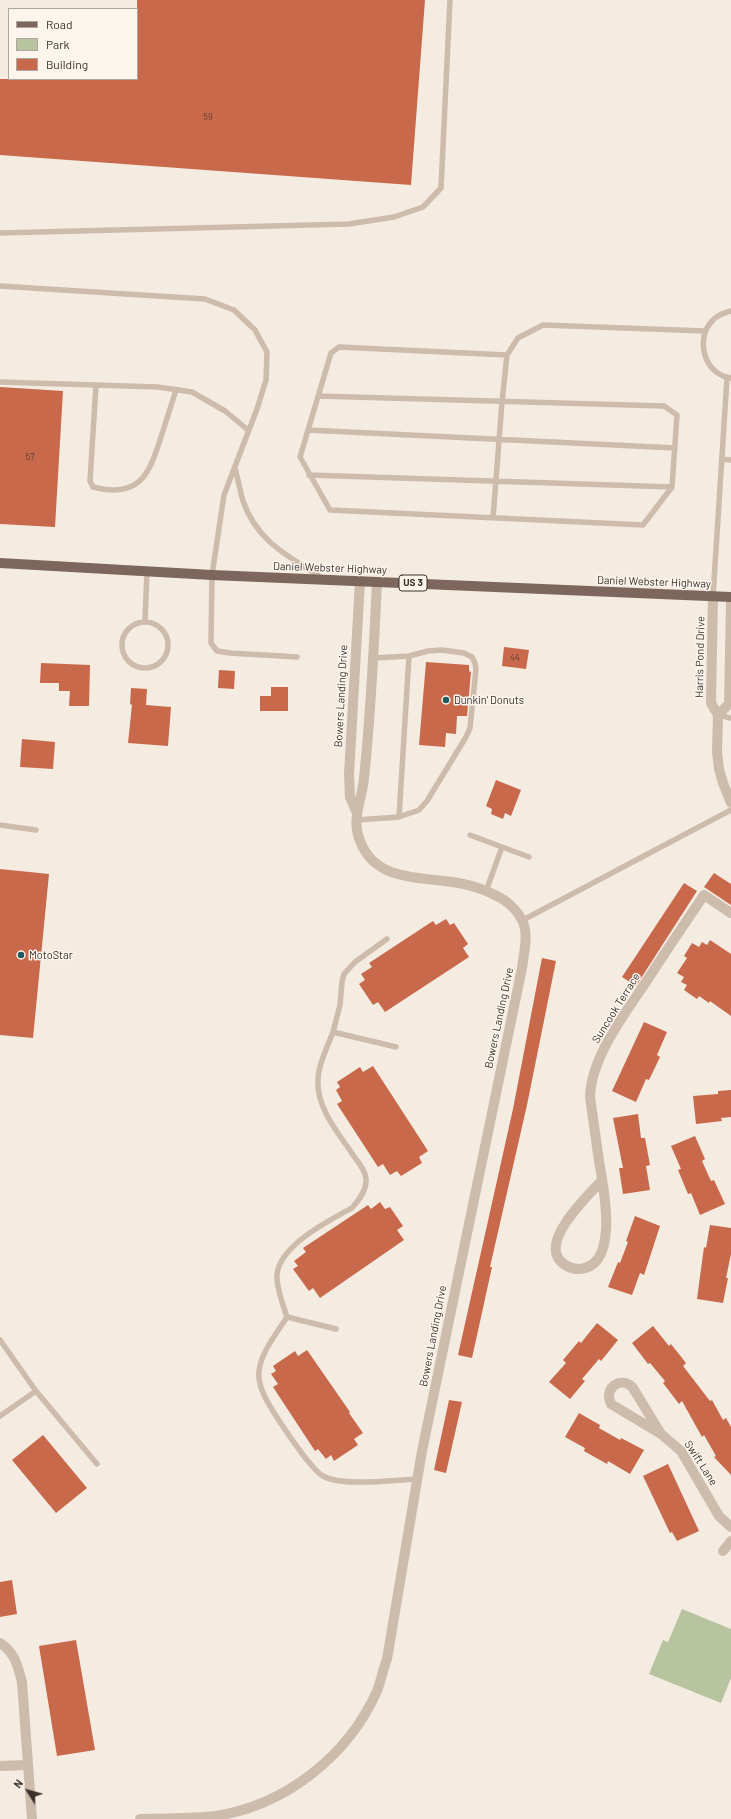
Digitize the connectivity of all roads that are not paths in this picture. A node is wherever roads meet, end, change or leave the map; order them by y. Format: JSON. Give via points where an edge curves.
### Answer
{"nodes":[{"id":1,"x":450,"y":0,"type":"edge"},
{"id":2,"x":0,"y":233,"type":"edge"},
{"id":3,"x":0,"y":286,"type":"edge"},
{"id":4,"x":731,"y":311,"type":"edge"},
{"id":5,"x":705,"y":331,"type":"junction"},
{"id":6,"x":507,"y":355,"type":"junction"},
{"id":7,"x":729,"y":378,"type":"edge"},
{"id":8,"x":0,"y":382,"type":"edge"},
{"id":9,"x":96,"y":385,"type":"junction"},
{"id":10,"x":176,"y":390,"type":"junction"},
{"id":11,"x":318,"y":396,"type":"junction"},
{"id":12,"x":502,"y":402,"type":"junction"},
{"id":13,"x":248,"y":430,"type":"junction"},
{"id":14,"x":308,"y":430,"type":"junction"},
{"id":15,"x":500,"y":440,"type":"junction"},
{"id":16,"x":675,"y":448,"type":"junction"},
{"id":17,"x":722,"y":459,"type":"junction"},
{"id":18,"x":731,"y":460,"type":"edge"},
{"id":19,"x":235,"y":468,"type":"junction"},
{"id":20,"x":309,"y":475,"type":"junction"},
{"id":21,"x":496,"y":481,"type":"junction"},
{"id":22,"x":672,"y":487,"type":"junction"},
{"id":23,"x":493,"y":518,"type":"junction"},
{"id":24,"x":0,"y":563,"type":"edge"},
{"id":25,"x":147,"y":572,"type":"junction"},
{"id":26,"x":212,"y":575,"type":"junction"},
{"id":27,"x":326,"y":580,"type":"junction"},
{"id":28,"x":360,"y":581,"type":"junction"},
{"id":29,"x":377,"y":582,"type":"junction"},
{"id":30,"x":713,"y":596,"type":"junction"},
{"id":31,"x":731,"y":597,"type":"edge"},
{"id":32,"x":731,"y":602,"type":"edge"},
{"id":33,"x":145,"y":622,"type":"junction"},
{"id":34,"x":409,"y":656,"type":"junction"},
{"id":35,"x":297,"y":657,"type":"dead end"},
{"id":36,"x":374,"y":658,"type":"junction"},
{"id":37,"x":718,"y":715,"type":"junction"},
{"id":38,"x":731,"y":718,"type":"edge"},
{"id":39,"x":731,"y":803,"type":"edge"},
{"id":40,"x":731,"y":810,"type":"edge"},
{"id":41,"x":356,"y":815,"type":"junction"},
{"id":42,"x":399,"y":816,"type":"junction"},
{"id":43,"x":0,"y":825,"type":"edge"},
{"id":44,"x":36,"y":830,"type":"dead end"},
{"id":45,"x":470,"y":835,"type":"dead end"},
{"id":46,"x":502,"y":847,"type":"junction"},
{"id":47,"x":529,"y":857,"type":"dead end"},
{"id":48,"x":486,"y":891,"type":"junction"},
{"id":49,"x":731,"y":913,"type":"edge"},
{"id":50,"x":523,"y":920,"type":"junction"},
{"id":51,"x":387,"y":939,"type":"dead end"},
{"id":52,"x":333,"y":1032,"type":"junction"},
{"id":53,"x":396,"y":1047,"type":"dead end"},
{"id":54,"x":602,"y":1180,"type":"junction"},
{"id":55,"x":287,"y":1317,"type":"junction"},
{"id":56,"x":336,"y":1329,"type":"dead end"},
{"id":57,"x":0,"y":1340,"type":"edge"},
{"id":58,"x":36,"y":1391,"type":"junction"},
{"id":59,"x":0,"y":1416,"type":"edge"},
{"id":60,"x":661,"y":1434,"type":"junction"},
{"id":61,"x":97,"y":1464,"type":"dead end"},
{"id":62,"x":417,"y":1479,"type":"junction"},
{"id":63,"x":731,"y":1527,"type":"edge"},
{"id":64,"x":731,"y":1541,"type":"edge"},
{"id":65,"x":723,"y":1552,"type":"dead end"},
{"id":66,"x":0,"y":1643,"type":"edge"},
{"id":67,"x":27,"y":1764,"type":"junction"},
{"id":68,"x":0,"y":1766,"type":"edge"},
{"id":69,"x":32,"y":1819,"type":"edge"},
{"id":70,"x":140,"y":1819,"type":"edge"}],
"edges":[{"from":1,"to":2,"type":"lane","via":[[441,188],[423,206],[394,217],[349,224]]},
{"from":3,"to":13,"type":"lane","via":[[206,299],[234,310],[255,330],[267,352],[266,380]]},
{"from":4,"to":5,"type":"lane","via":[[721,314]]},
{"from":5,"to":6,"type":"lane","via":[[543,325],[518,338]]},
{"from":5,"to":7,"type":"lane","via":[[702,342],[709,364],[717,373]]},
{"from":6,"to":11,"type":"lane","via":[[339,347],[331,354]]},
{"from":6,"to":12,"type":"lane"},
{"from":7,"to":17,"type":"lane"},
{"from":8,"to":9,"type":"lane"},
{"from":9,"to":10,"type":"lane"},
{"from":9,"to":10,"type":"lane","via":[[90,481],[93,487],[101,489],[122,490],[134,486],[145,476],[152,464]]},
{"from":10,"to":13,"type":"lane","via":[[192,392],[225,410]]},
{"from":11,"to":12,"type":"lane"},
{"from":11,"to":14,"type":"lane"},
{"from":12,"to":15,"type":"lane"},
{"from":12,"to":16,"type":"lane","via":[[664,406],[677,416]]},
{"from":13,"to":19,"type":"lane"},
{"from":14,"to":15,"type":"lane"},
{"from":14,"to":20,"type":"lane","via":[[300,458]]},
{"from":15,"to":16,"type":"lane"},
{"from":15,"to":21,"type":"lane"},
{"from":16,"to":22,"type":"lane"},
{"from":17,"to":18,"type":"lane"},
{"from":17,"to":30,"type":"lane"},
{"from":19,"to":26,"type":"lane","via":[[224,495]]},
{"from":19,"to":27,"type":"lane","via":[[243,500],[257,530],[279,550]]},
{"from":20,"to":21,"type":"lane"},
{"from":20,"to":23,"type":"lane","via":[[330,510]]},
{"from":21,"to":22,"type":"lane"},
{"from":21,"to":23,"type":"lane"},
{"from":22,"to":23,"type":"lane","via":[[643,525]]},
{"from":24,"to":25,"type":"main road","name":"Daniel Webster Highway","number":"US 3"},
{"from":25,"to":26,"type":"main road","name":"Daniel Webster Highway","number":"US 3"},
{"from":25,"to":33,"type":"lane"},
{"from":26,"to":27,"type":"main road","name":"Daniel Webster Highway","number":"US 3"},
{"from":26,"to":35,"type":"lane","via":[[211,643],[217,651]]},
{"from":27,"to":28,"type":"main road","name":"Daniel Webster Highway","number":"US 3"},
{"from":28,"to":29,"type":"main road","name":"Daniel Webster Highway","number":"US 3"},
{"from":28,"to":41,"type":"street","name":"Bowers Landing Drive","via":[[349,774],[350,797]]},
{"from":29,"to":30,"type":"main road","name":"Daniel Webster Highway","number":"US 3"},
{"from":29,"to":36,"type":"street","name":"Bowers Landing Drive"},
{"from":30,"to":31,"type":"main road","name":"Daniel Webster Highway","number":"US 3"},
{"from":30,"to":37,"type":"street","name":"Harris Pond Drive","via":[[711,703]]},
{"from":32,"to":37,"type":"street","via":[[729,704]]},
{"from":33,"to":33,"type":"lane","via":[[131,626],[126,632],[122,647],[129,661],[135,665],[150,667],[157,664],[168,646],[164,632],[153,623]]},
{"from":34,"to":36,"type":"lane"},
{"from":34,"to":42,"type":"lane"},
{"from":34,"to":42,"type":"lane","via":[[442,650],[464,653],[472,657],[476,669],[473,709],[466,737],[427,801],[419,810]]},
{"from":36,"to":41,"type":"street","name":"Bowers Landing Drive","via":[[364,779]]},
{"from":37,"to":38,"type":"lane"},
{"from":37,"to":39,"type":"street","name":"Harris Pond Drive","via":[[719,769]]},
{"from":40,"to":50,"type":"lane"},
{"from":41,"to":42,"type":"lane"},
{"from":41,"to":48,"type":"street","name":"Bowers Landing Drive","via":[[361,845],[383,868],[396,875],[445,881]]},
{"from":43,"to":44,"type":"lane"},
{"from":45,"to":46,"type":"lane"},
{"from":46,"to":47,"type":"lane"},
{"from":46,"to":48,"type":"lane"},
{"from":48,"to":50,"type":"street","name":"Bowers Landing Drive","via":[[512,906]]},
{"from":49,"to":54,"type":"street","name":"Suncook Terrace","via":[[704,895],[625,1013],[600,1059],[593,1075],[590,1097]]},
{"from":50,"to":62,"type":"street","name":"Bowers Landing Drive","via":[[525,938],[522,968]]},
{"from":51,"to":52,"type":"lane","via":[[355,962],[344,974]]},
{"from":52,"to":53,"type":"lane"},
{"from":52,"to":55,"type":"lane","via":[[320,1067],[317,1084],[319,1095],[335,1128],[364,1171],[365,1187],[352,1208],[298,1242],[283,1257],[277,1276]]},
{"from":54,"to":54,"type":"street","name":"Suncook Terrace","via":[[607,1222],[604,1246],[588,1266],[574,1269],[557,1256],[555,1250],[558,1236]]},
{"from":55,"to":56,"type":"lane"},
{"from":55,"to":62,"type":"lane","via":[[260,1362],[260,1384],[280,1422],[311,1465],[322,1476],[341,1481]]},
{"from":57,"to":58,"type":"lane"},
{"from":58,"to":59,"type":"lane"},
{"from":58,"to":61,"type":"lane"},
{"from":60,"to":60,"type":"street","name":"Swift Lane","via":[[633,1388],[626,1383],[614,1385],[608,1396],[611,1404]]},
{"from":60,"to":63,"type":"street","name":"Swift Lane","via":[[681,1452],[717,1512]]},
{"from":62,"to":70,"type":"street","name":"Bowers Landing Drive","via":[[387,1659],[377,1690],[354,1731],[321,1766],[293,1788],[263,1802],[215,1816]]},
{"from":64,"to":65,"type":"street"},
{"from":66,"to":67,"type":"street","via":[[12,1653],[22,1682]]},
{"from":67,"to":68,"type":"street"},
{"from":67,"to":69,"type":"street"}]}
